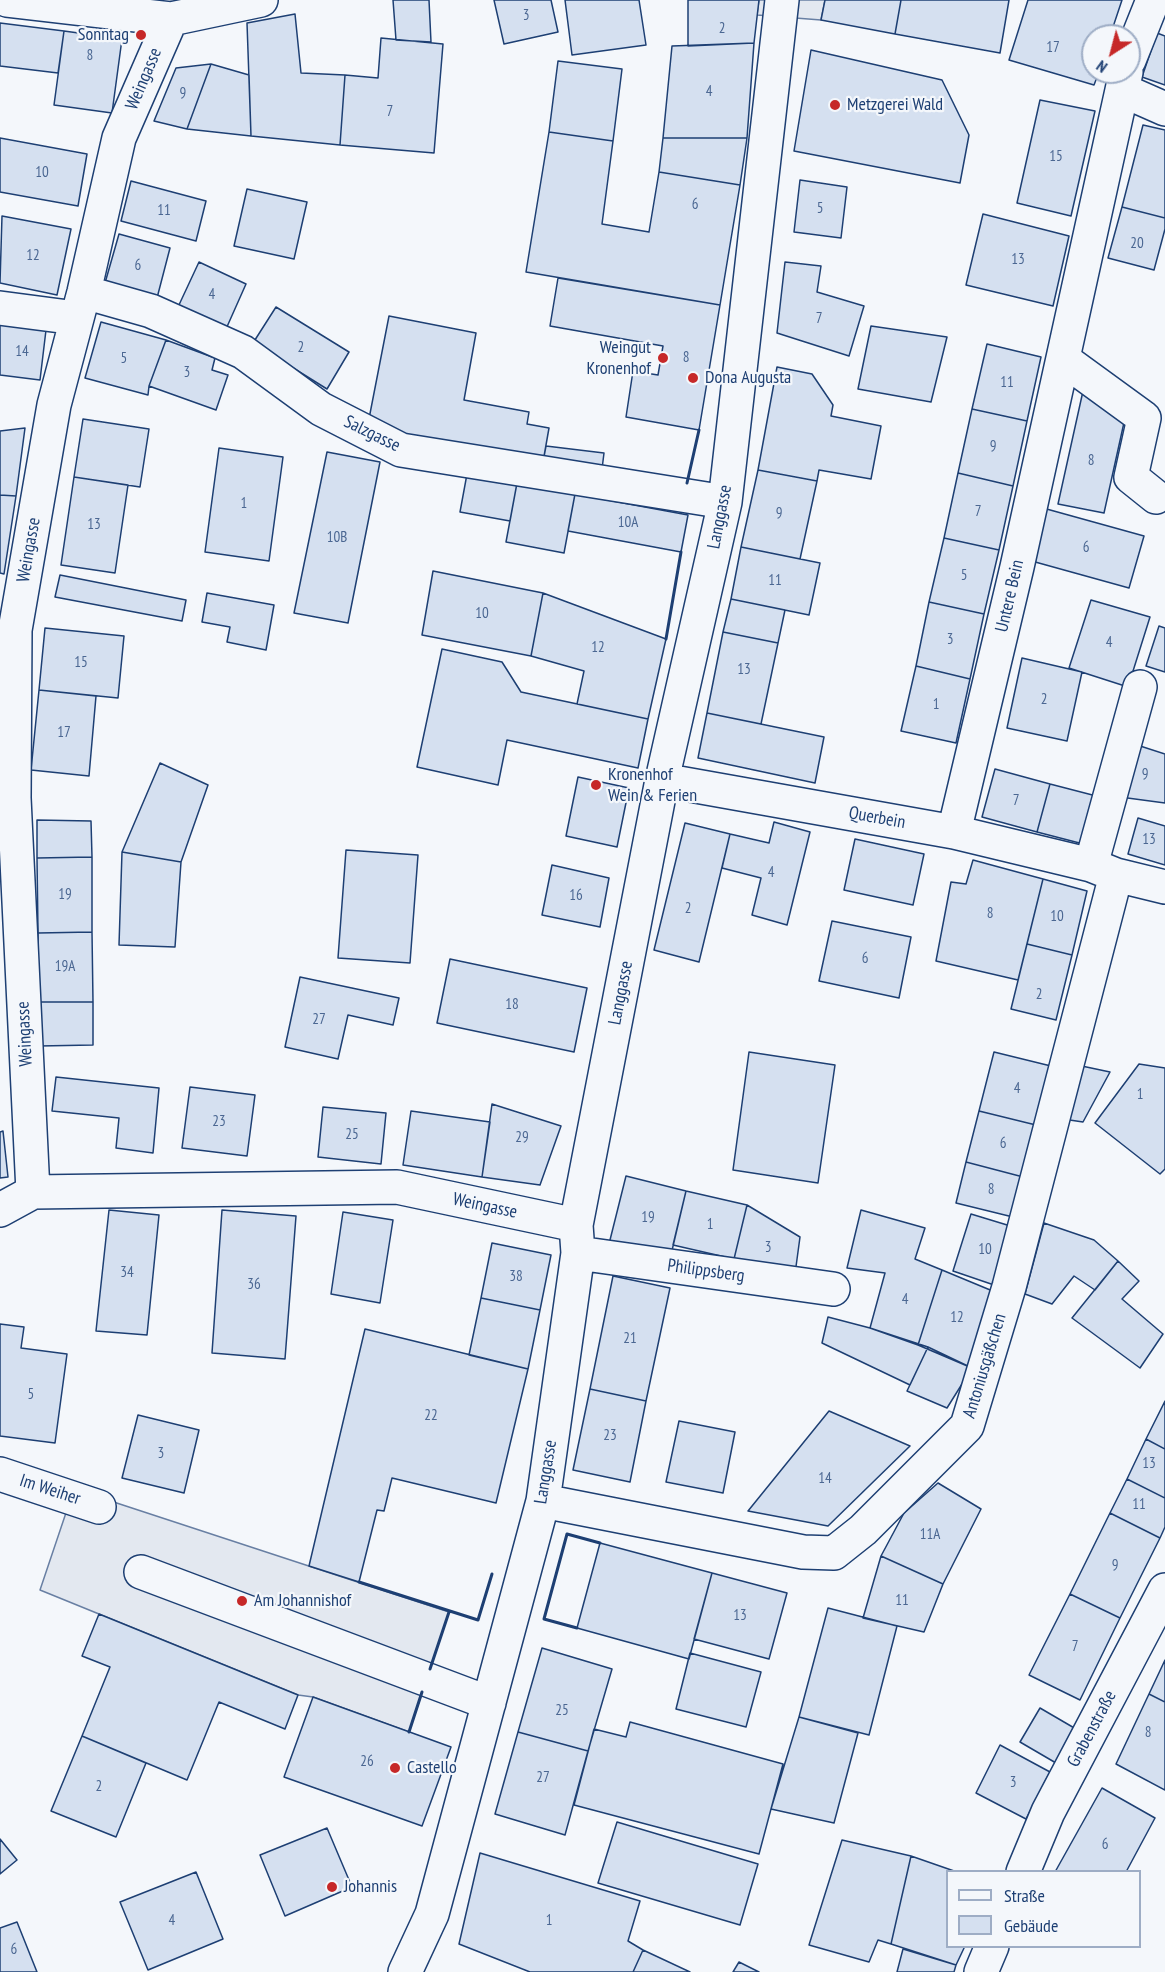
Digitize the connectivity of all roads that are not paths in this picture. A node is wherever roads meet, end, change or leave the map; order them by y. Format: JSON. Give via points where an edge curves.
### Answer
{"nodes":[{"id":1,"x":8,"y":0,"type":"edge"},
{"id":2,"x":261,"y":0,"type":"edge"},
{"id":3,"x":782,"y":0,"type":"edge"},
{"id":4,"x":1153,"y":0,"type":"edge"},
{"id":5,"x":171,"y":19,"type":"junction"},
{"id":6,"x":1141,"y":33,"type":"edge"},
{"id":7,"x":1124,"y":84,"type":"edge"},
{"id":8,"x":1137,"y":84,"type":"edge"},
{"id":9,"x":1165,"y":109,"type":"edge"},
{"id":10,"x":80,"y":305,"type":"junction"},
{"id":11,"x":0,"y":308,"type":"edge"},
{"id":12,"x":1063,"y":359,"type":"junction"},
{"id":13,"x":1156,"y":497,"type":"dead end"},
{"id":14,"x":725,"y":502,"type":"junction"},
{"id":15,"x":1140,"y":687,"type":"dead end"},
{"id":16,"x":662,"y":780,"type":"junction"},
{"id":17,"x":7,"y":797,"type":"edge"},
{"id":18,"x":954,"y":832,"type":"junction"},
{"id":19,"x":1103,"y":870,"type":"junction"},
{"id":20,"x":1165,"y":887,"type":"edge"},
{"id":21,"x":33,"y":1192,"type":"junction"},
{"id":22,"x":0,"y":1209,"type":"edge"},
{"id":23,"x":577,"y":1239,"type":"junction"},
{"id":24,"x":833,"y":1289,"type":"dead end"},
{"id":25,"x":0,"y":1474,"type":"edge"},
{"id":26,"x":543,"y":1501,"type":"junction"},
{"id":27,"x":99,"y":1507,"type":"dead end"},
{"id":28,"x":141,"y":1572,"type":"dead end"},
{"id":29,"x":1165,"y":1590,"type":"edge"},
{"id":30,"x":489,"y":1703,"type":"junction"},
{"id":31,"x":1024,"y":1870,"type":"edge"},
{"id":32,"x":992,"y":1948,"type":"edge"},
{"id":33,"x":405,"y":1972,"type":"edge"},
{"id":34,"x":981,"y":1972,"type":"edge"}],
"edges":[{"from":1,"to":5,"type":"street"},
{"from":2,"to":5,"type":"street"},
{"from":3,"to":14,"type":"street","name":"Langgasse"},
{"from":4,"to":6,"type":"street","name":"Untere Bein"},
{"from":5,"to":10,"type":"street","name":"Weingasse","via":[[118,138]]},
{"from":7,"to":12,"type":"street","name":"Untere Bein"},
{"from":8,"to":9,"type":"street"},
{"from":10,"to":11,"type":"street","name":"Salzgasse"},
{"from":10,"to":14,"type":"street","name":"Salzgasse","via":[[151,311],[243,352],[321,409],[401,450]]},
{"from":10,"to":17,"type":"street","name":"Weingasse","via":[[54,405],[15,630]]},
{"from":12,"to":13,"type":"street","via":[[1144,418],[1131,477]]},
{"from":12,"to":18,"type":"street","name":"Untere Bein"},
{"from":14,"to":16,"type":"street","name":"Langgasse"},
{"from":15,"to":19,"type":"street"},
{"from":16,"to":18,"type":"street","name":"Querbein"},
{"from":16,"to":23,"type":"street","name":"Langgasse"},
{"from":17,"to":21,"type":"street","name":"Weingasse"},
{"from":18,"to":19,"type":"street","name":"Querbein"},
{"from":19,"to":20,"type":"street","name":"Querbein"},
{"from":19,"to":26,"type":"street","name":"Antoniusgäßchen","via":[[1009,1287],[967,1426],[863,1530],[834,1553],[803,1552]]},
{"from":21,"to":22,"type":"street","name":"Weingasse"},
{"from":21,"to":23,"type":"street","name":"Weingasse","via":[[397,1187]]},
{"from":23,"to":24,"type":"street","name":"Philippsberg"},
{"from":23,"to":26,"type":"street","name":"Langgasse"},
{"from":25,"to":27,"type":"street","name":"Im Weiher"},
{"from":26,"to":30,"type":"street","name":"Langgasse"},
{"from":28,"to":30,"type":"street"},
{"from":29,"to":31,"type":"street","name":"Grabenstraße","via":[[1048,1812]]},
{"from":30,"to":33,"type":"street","name":"Langgasse","via":[[432,1914]]},
{"from":32,"to":34,"type":"street"}]}
